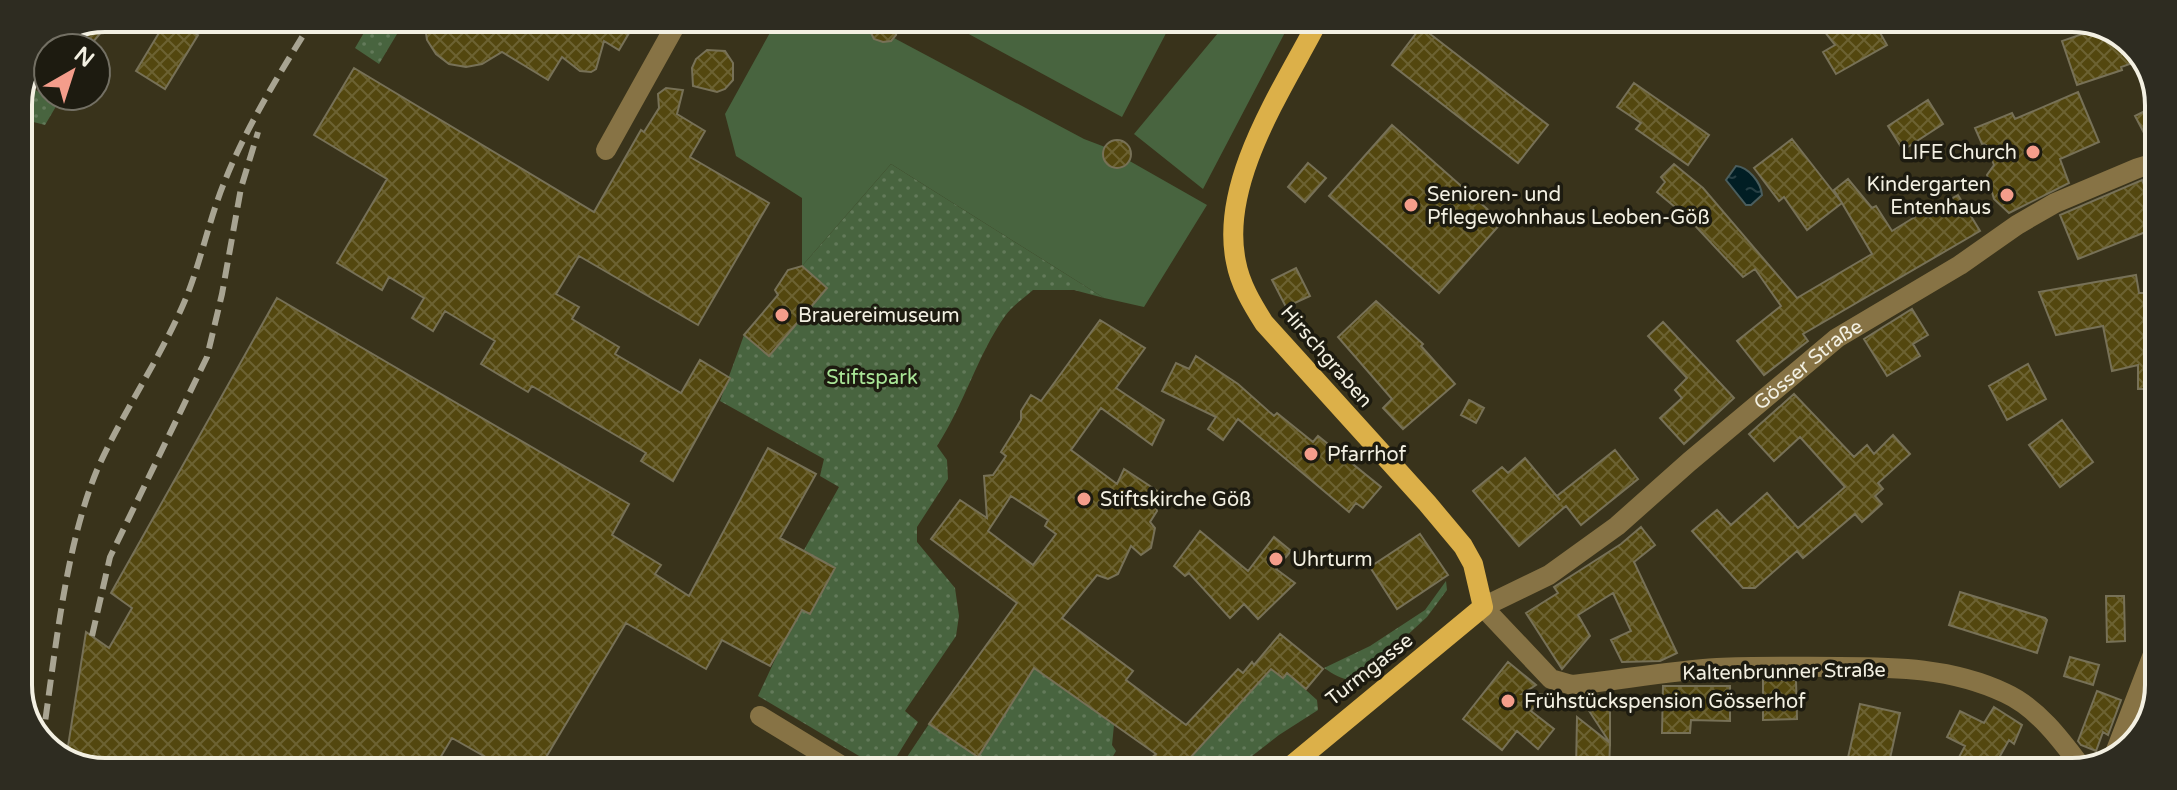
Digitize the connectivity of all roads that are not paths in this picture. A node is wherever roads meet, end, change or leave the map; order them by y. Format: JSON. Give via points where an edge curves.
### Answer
{"nodes":[{"id":1,"x":672,"y":32,"type":"edge"},
{"id":2,"x":1312,"y":32,"type":"edge"},
{"id":3,"x":606,"y":150,"type":"dead end"},
{"id":4,"x":2145,"y":166,"type":"edge"},
{"id":5,"x":1483,"y":607,"type":"junction"},
{"id":6,"x":2145,"y":675,"type":"edge"},
{"id":7,"x":760,"y":716,"type":"dead end"},
{"id":8,"x":2120,"y":741,"type":"edge"},
{"id":9,"x":829,"y":758,"type":"edge"},
{"id":10,"x":1301,"y":758,"type":"edge"},
{"id":11,"x":2074,"y":758,"type":"edge"}],
"edges":[{"from":1,"to":3,"type":"street"},
{"from":2,"to":5,"type":"main road","name":"Hirschgraben","via":[[1264,124],[1243,179],[1235,209],[1236,262],[1264,323],[1463,546]]},
{"from":4,"to":5,"type":"street","name":"Gösser Straße","via":[[2055,203],[1837,338],[1617,526],[1549,575]]},
{"from":5,"to":10,"type":"main road","name":"Turmgasse"},
{"from":5,"to":11,"type":"street","name":"Kaltenbrunner Straße","via":[[1561,684],[1716,668],[1928,670],[2007,694],[2054,733]]},
{"from":6,"to":8,"type":"street"},
{"from":7,"to":9,"type":"street"}]}
